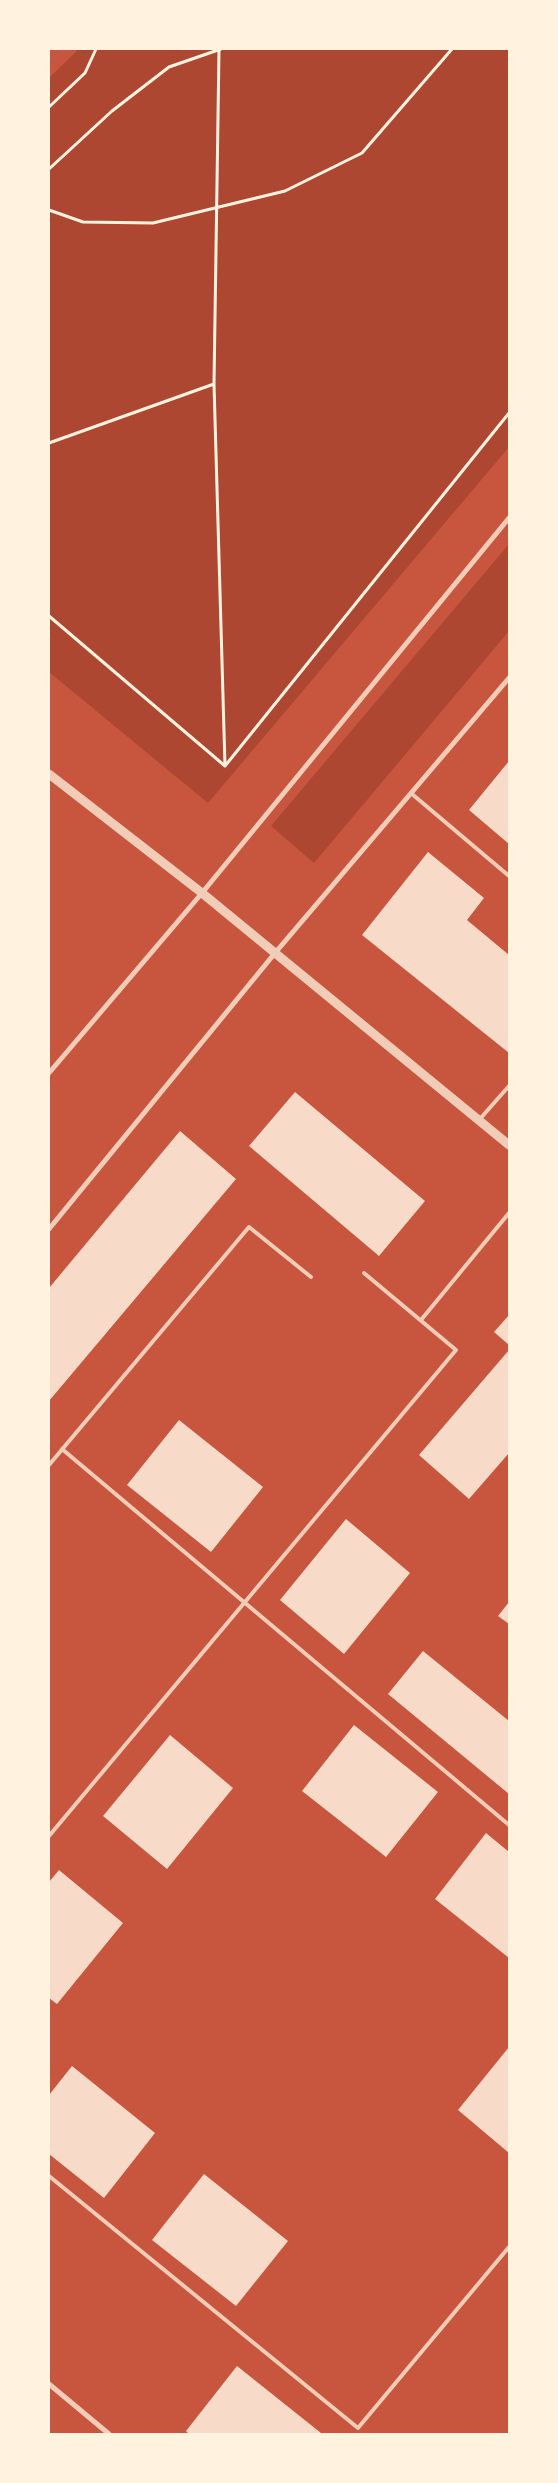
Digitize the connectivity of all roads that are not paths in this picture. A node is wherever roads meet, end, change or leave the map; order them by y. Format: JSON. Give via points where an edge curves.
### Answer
{"nodes":[{"id":1,"x":509,"y":518,"type":"edge"},
{"id":2,"x":509,"y":678,"type":"edge"},
{"id":3,"x":49,"y":774,"type":"edge"},
{"id":4,"x":412,"y":794,"type":"junction"},
{"id":5,"x":509,"y":876,"type":"edge"},
{"id":6,"x":202,"y":893,"type":"junction"},
{"id":7,"x":275,"y":953,"type":"junction"},
{"id":8,"x":49,"y":1073,"type":"edge"},
{"id":9,"x":509,"y":1086,"type":"edge"},
{"id":10,"x":479,"y":1120,"type":"junction"},
{"id":11,"x":509,"y":1145,"type":"edge"},
{"id":12,"x":509,"y":1213,"type":"edge"},
{"id":13,"x":49,"y":1229,"type":"edge"},
{"id":14,"x":364,"y":1273,"type":"dead end"},
{"id":15,"x":311,"y":1277,"type":"dead end"},
{"id":16,"x":421,"y":1320,"type":"junction"},
{"id":17,"x":62,"y":1449,"type":"junction"},
{"id":18,"x":49,"y":1465,"type":"edge"},
{"id":19,"x":245,"y":1603,"type":"junction"},
{"id":20,"x":509,"y":1825,"type":"edge"},
{"id":21,"x":49,"y":1836,"type":"edge"},
{"id":22,"x":49,"y":2176,"type":"edge"},
{"id":23,"x":509,"y":2247,"type":"edge"},
{"id":24,"x":49,"y":2384,"type":"edge"},
{"id":25,"x":110,"y":2434,"type":"edge"}],
"edges":[{"from":1,"to":6,"type":"street"},
{"from":2,"to":4,"type":"street"},
{"from":3,"to":6,"type":"street"},
{"from":4,"to":5,"type":"lane"},
{"from":4,"to":7,"type":"street"},
{"from":6,"to":7,"type":"street"},
{"from":6,"to":8,"type":"street"},
{"from":7,"to":10,"type":"street"},
{"from":7,"to":13,"type":"street"},
{"from":9,"to":10,"type":"lane"},
{"from":10,"to":11,"type":"street"},
{"from":12,"to":16,"type":"lane"},
{"from":14,"to":16,"type":"lane"},
{"from":15,"to":17,"type":"lane","via":[[249,1227]]},
{"from":16,"to":19,"type":"lane","via":[[456,1350]]},
{"from":17,"to":18,"type":"lane"},
{"from":17,"to":19,"type":"lane"},
{"from":19,"to":20,"type":"lane"},
{"from":19,"to":21,"type":"lane"},
{"from":22,"to":23,"type":"lane","via":[[358,2428]]},
{"from":24,"to":25,"type":"street"}]}
